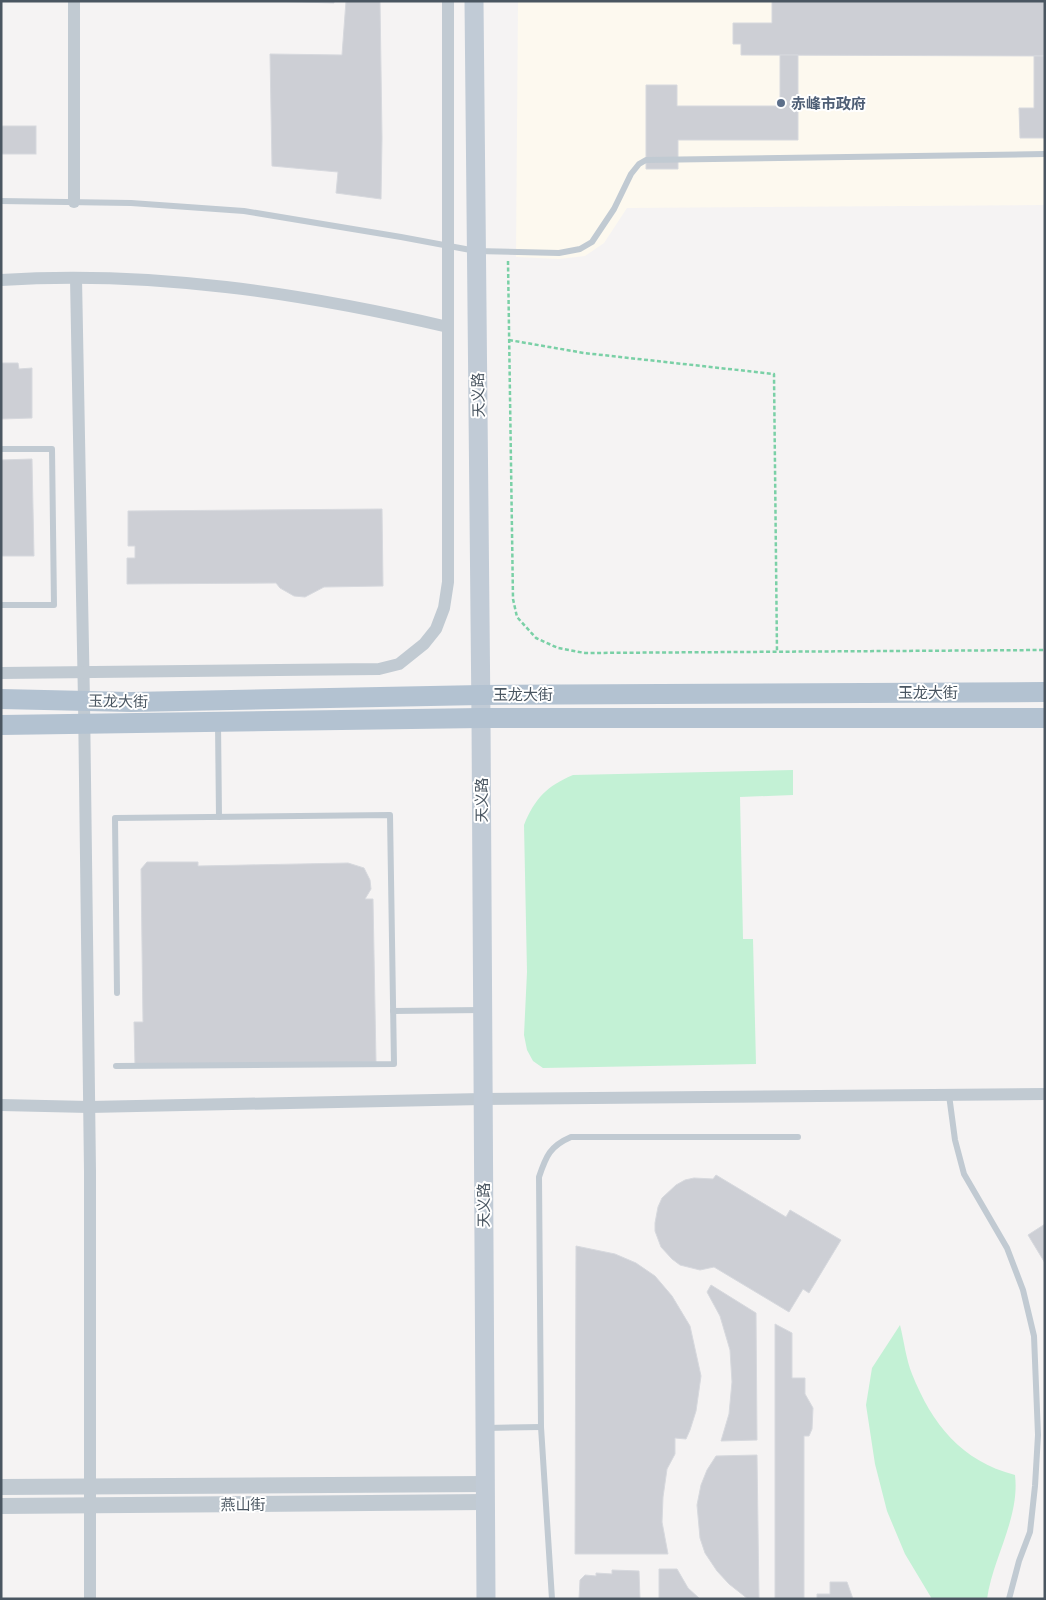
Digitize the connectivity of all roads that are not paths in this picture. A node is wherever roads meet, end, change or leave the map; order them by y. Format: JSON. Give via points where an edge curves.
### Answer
{"nodes":[{"id":1,"x":74,"y":1,"type":"edge"},
{"id":2,"x":448,"y":1,"type":"edge"},
{"id":3,"x":474,"y":1,"type":"edge"},
{"id":4,"x":1045,"y":154,"type":"edge"},
{"id":5,"x":1,"y":201,"type":"edge"},
{"id":6,"x":74,"y":202,"type":"junction"},
{"id":7,"x":448,"y":246,"type":"junction"},
{"id":8,"x":476,"y":251,"type":"junction"},
{"id":9,"x":76,"y":278,"type":"junction"},
{"id":10,"x":1,"y":280,"type":"edge"},
{"id":11,"x":448,"y":327,"type":"junction"},
{"id":12,"x":1,"y":449,"type":"edge"},
{"id":13,"x":1,"y":605,"type":"edge"},
{"id":14,"x":84,"y":672,"type":"junction"},
{"id":15,"x":1,"y":673,"type":"edge"},
{"id":16,"x":1045,"y":692,"type":"edge"},
{"id":17,"x":481,"y":695,"type":"junction"},
{"id":18,"x":1,"y":699,"type":"edge"},
{"id":19,"x":84,"y":701,"type":"junction"},
{"id":20,"x":481,"y":718,"type":"junction"},
{"id":21,"x":1045,"y":718,"type":"edge"},
{"id":22,"x":218,"y":722,"type":"junction"},
{"id":23,"x":84,"y":723,"type":"junction"},
{"id":24,"x":1,"y":725,"type":"edge"},
{"id":25,"x":219,"y":817,"type":"junction"},
{"id":26,"x":117,"y":993,"type":"dead end"},
{"id":27,"x":482,"y":1010,"type":"junction"},
{"id":28,"x":393,"y":1011,"type":"junction"},
{"id":29,"x":116,"y":1066,"type":"dead end"},
{"id":30,"x":1045,"y":1094,"type":"edge"},
{"id":31,"x":950,"y":1095,"type":"junction"},
{"id":32,"x":482,"y":1099,"type":"junction"},
{"id":33,"x":1,"y":1105,"type":"edge"},
{"id":34,"x":89,"y":1106,"type":"junction"},
{"id":35,"x":798,"y":1137,"type":"dead end"},
{"id":36,"x":541,"y":1427,"type":"junction"},
{"id":37,"x":485,"y":1428,"type":"junction"},
{"id":38,"x":1,"y":1487,"type":"edge"},
{"id":39,"x":90,"y":1487,"type":"junction"},
{"id":40,"x":485,"y":1493,"type":"junction"},
{"id":41,"x":90,"y":1505,"type":"junction"},
{"id":42,"x":1,"y":1506,"type":"edge"},
{"id":43,"x":90,"y":1599,"type":"edge"},
{"id":44,"x":486,"y":1599,"type":"edge"},
{"id":45,"x":552,"y":1599,"type":"edge"},
{"id":46,"x":1009,"y":1599,"type":"edge"}],
"edges":[{"from":1,"to":6,"type":"street"},
{"from":2,"to":7,"type":"street"},
{"from":3,"to":8,"type":"main road","name":"天义路"},
{"from":4,"to":8,"type":"lane","via":[[646,160],[631,174],[614,209],[592,242],[559,252]]},
{"from":5,"to":6,"type":"lane"},
{"from":6,"to":7,"type":"lane","via":[[244,211]]},
{"from":7,"to":8,"type":"lane"},
{"from":7,"to":11,"type":"street"},
{"from":8,"to":17,"type":"main road","name":"天义路"},
{"from":9,"to":10,"type":"street"},
{"from":9,"to":11,"type":"street","via":[[184,282],[255,291],[370,309]]},
{"from":9,"to":14,"type":"street"},
{"from":11,"to":14,"type":"street","via":[[448,582],[444,608],[436,629],[424,644],[399,664],[379,669]]},
{"from":12,"to":13,"type":"lane","via":[[52,448],[54,605]]},
{"from":14,"to":15,"type":"street"},
{"from":14,"to":19,"type":"street"},
{"from":16,"to":17,"type":"main road","name":"玉龙大街"},
{"from":17,"to":19,"type":"main road","name":"玉龙大街"},
{"from":17,"to":20,"type":"main road","name":"天义路"},
{"from":18,"to":19,"type":"main road","name":"玉龙大街"},
{"from":19,"to":23,"type":"street"},
{"from":20,"to":21,"type":"main road","name":"玉龙大街"},
{"from":20,"to":22,"type":"main road","name":"玉龙大街"},
{"from":20,"to":27,"type":"main road","name":"天义路"},
{"from":22,"to":23,"type":"main road","name":"玉龙大街"},
{"from":22,"to":25,"type":"lane"},
{"from":23,"to":24,"type":"main road","name":"玉龙大街"},
{"from":23,"to":34,"type":"street"},
{"from":25,"to":26,"type":"lane","via":[[115,818]]},
{"from":25,"to":28,"type":"lane","via":[[390,816]]},
{"from":27,"to":28,"type":"lane"},
{"from":27,"to":32,"type":"main road","name":"天义路"},
{"from":28,"to":29,"type":"lane","via":[[394,1064]]},
{"from":30,"to":31,"type":"street"},
{"from":31,"to":32,"type":"street"},
{"from":31,"to":46,"type":"lane","via":[[955,1140],[964,1174],[1007,1248],[1023,1290],[1034,1336],[1038,1434],[1035,1486],[1030,1532]]},
{"from":32,"to":34,"type":"street"},
{"from":32,"to":37,"type":"main road","name":"天义路"},
{"from":33,"to":34,"type":"street"},
{"from":34,"to":39,"type":"street"},
{"from":35,"to":36,"type":"lane","via":[[571,1137],[557,1143],[545,1160],[539,1177]]},
{"from":36,"to":37,"type":"lane"},
{"from":36,"to":45,"type":"lane"},
{"from":37,"to":40,"type":"main road","name":"天义路"},
{"from":38,"to":39,"type":"street","name":"燕山街"},
{"from":39,"to":40,"type":"street","name":"燕山街"},
{"from":39,"to":41,"type":"street"},
{"from":40,"to":41,"type":"street","name":"燕山街"},
{"from":40,"to":44,"type":"main road","name":"天义路"},
{"from":41,"to":42,"type":"street","name":"燕山街"},
{"from":41,"to":43,"type":"street"}]}
